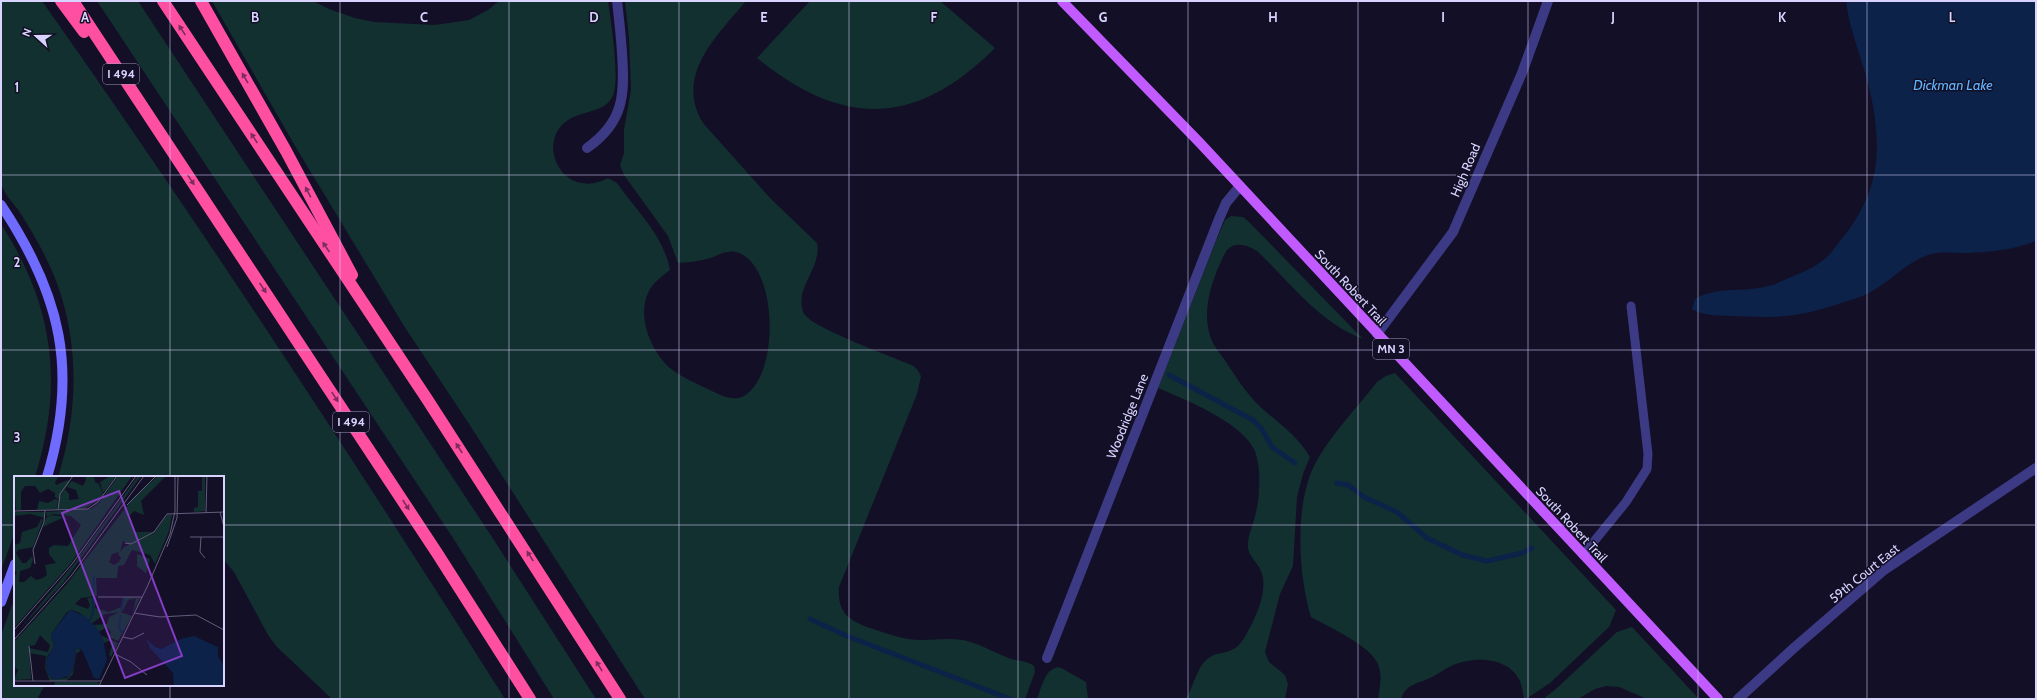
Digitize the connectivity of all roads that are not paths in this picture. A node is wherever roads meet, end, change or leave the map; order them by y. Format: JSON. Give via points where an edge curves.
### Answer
{"nodes":[{"id":1,"x":61,"y":1,"type":"edge"},
{"id":2,"x":73,"y":1,"type":"edge"},
{"id":3,"x":163,"y":1,"type":"edge"},
{"id":4,"x":201,"y":1,"type":"edge"},
{"id":5,"x":617,"y":1,"type":"edge"},
{"id":6,"x":1062,"y":1,"type":"edge"},
{"id":7,"x":1548,"y":1,"type":"edge"},
{"id":8,"x":170,"y":147,"type":"junction"},
{"id":9,"x":587,"y":148,"type":"dead end"},
{"id":10,"x":1240,"y":186,"type":"junction"},
{"id":11,"x":1,"y":205,"type":"edge"},
{"id":12,"x":1631,"y":306,"type":"dead end"},
{"id":13,"x":1377,"y":334,"type":"junction"},
{"id":14,"x":386,"y":338,"type":"junction"},
{"id":15,"x":2036,"y":468,"type":"edge"},
{"id":16,"x":47,"y":476,"type":"edge"},
{"id":17,"x":1583,"y":554,"type":"junction"},
{"id":18,"x":14,"y":567,"type":"edge"},
{"id":19,"x":1,"y":602,"type":"edge"},
{"id":20,"x":1047,"y":658,"type":"dead end"},
{"id":21,"x":530,"y":699,"type":"edge"},
{"id":22,"x":620,"y":699,"type":"edge"},
{"id":23,"x":1718,"y":699,"type":"edge"},
{"id":24,"x":1738,"y":699,"type":"edge"}],
"edges":[{"from":1,"to":8,"type":"highway"},
{"from":2,"to":8,"type":"highway","number":"I 494"},
{"from":14,"to":3,"type":"highway","one_way":true},
{"from":14,"to":4,"type":"highway","one_way":true,"via":[[286,151]]},
{"from":5,"to":9,"type":"street","via":[[623,96],[613,122],[599,139]]},
{"from":6,"to":10,"type":"main road","name":"South Robert Trail","number":"MN 3"},
{"from":7,"to":13,"type":"street","name":"High Road","via":[[1522,73],[1453,232]]},
{"from":8,"to":21,"type":"highway","number":"I 494","one_way":true,"via":[[433,546]]},
{"from":10,"to":13,"type":"main road","name":"South Robert Trail","number":"MN 3"},
{"from":10,"to":20,"type":"street","name":"Woodridge Lane","via":[[1226,203],[1219,219]]},
{"from":11,"to":16,"type":"street","via":[[25,242],[40,272],[53,308],[60,339],[62,406],[57,442]]},
{"from":12,"to":17,"type":"lane","via":[[1648,454],[1646,469],[1626,502]]},
{"from":13,"to":17,"type":"main road","name":"South Robert Trail","number":"MN 3"},
{"from":22,"to":14,"type":"highway","one_way":true},
{"from":15,"to":24,"type":"street","name":"59th Court East","via":[[1884,570]]},
{"from":17,"to":23,"type":"main road","name":"South Robert Trail","number":"MN 3"},
{"from":18,"to":19,"type":"street"}]}
